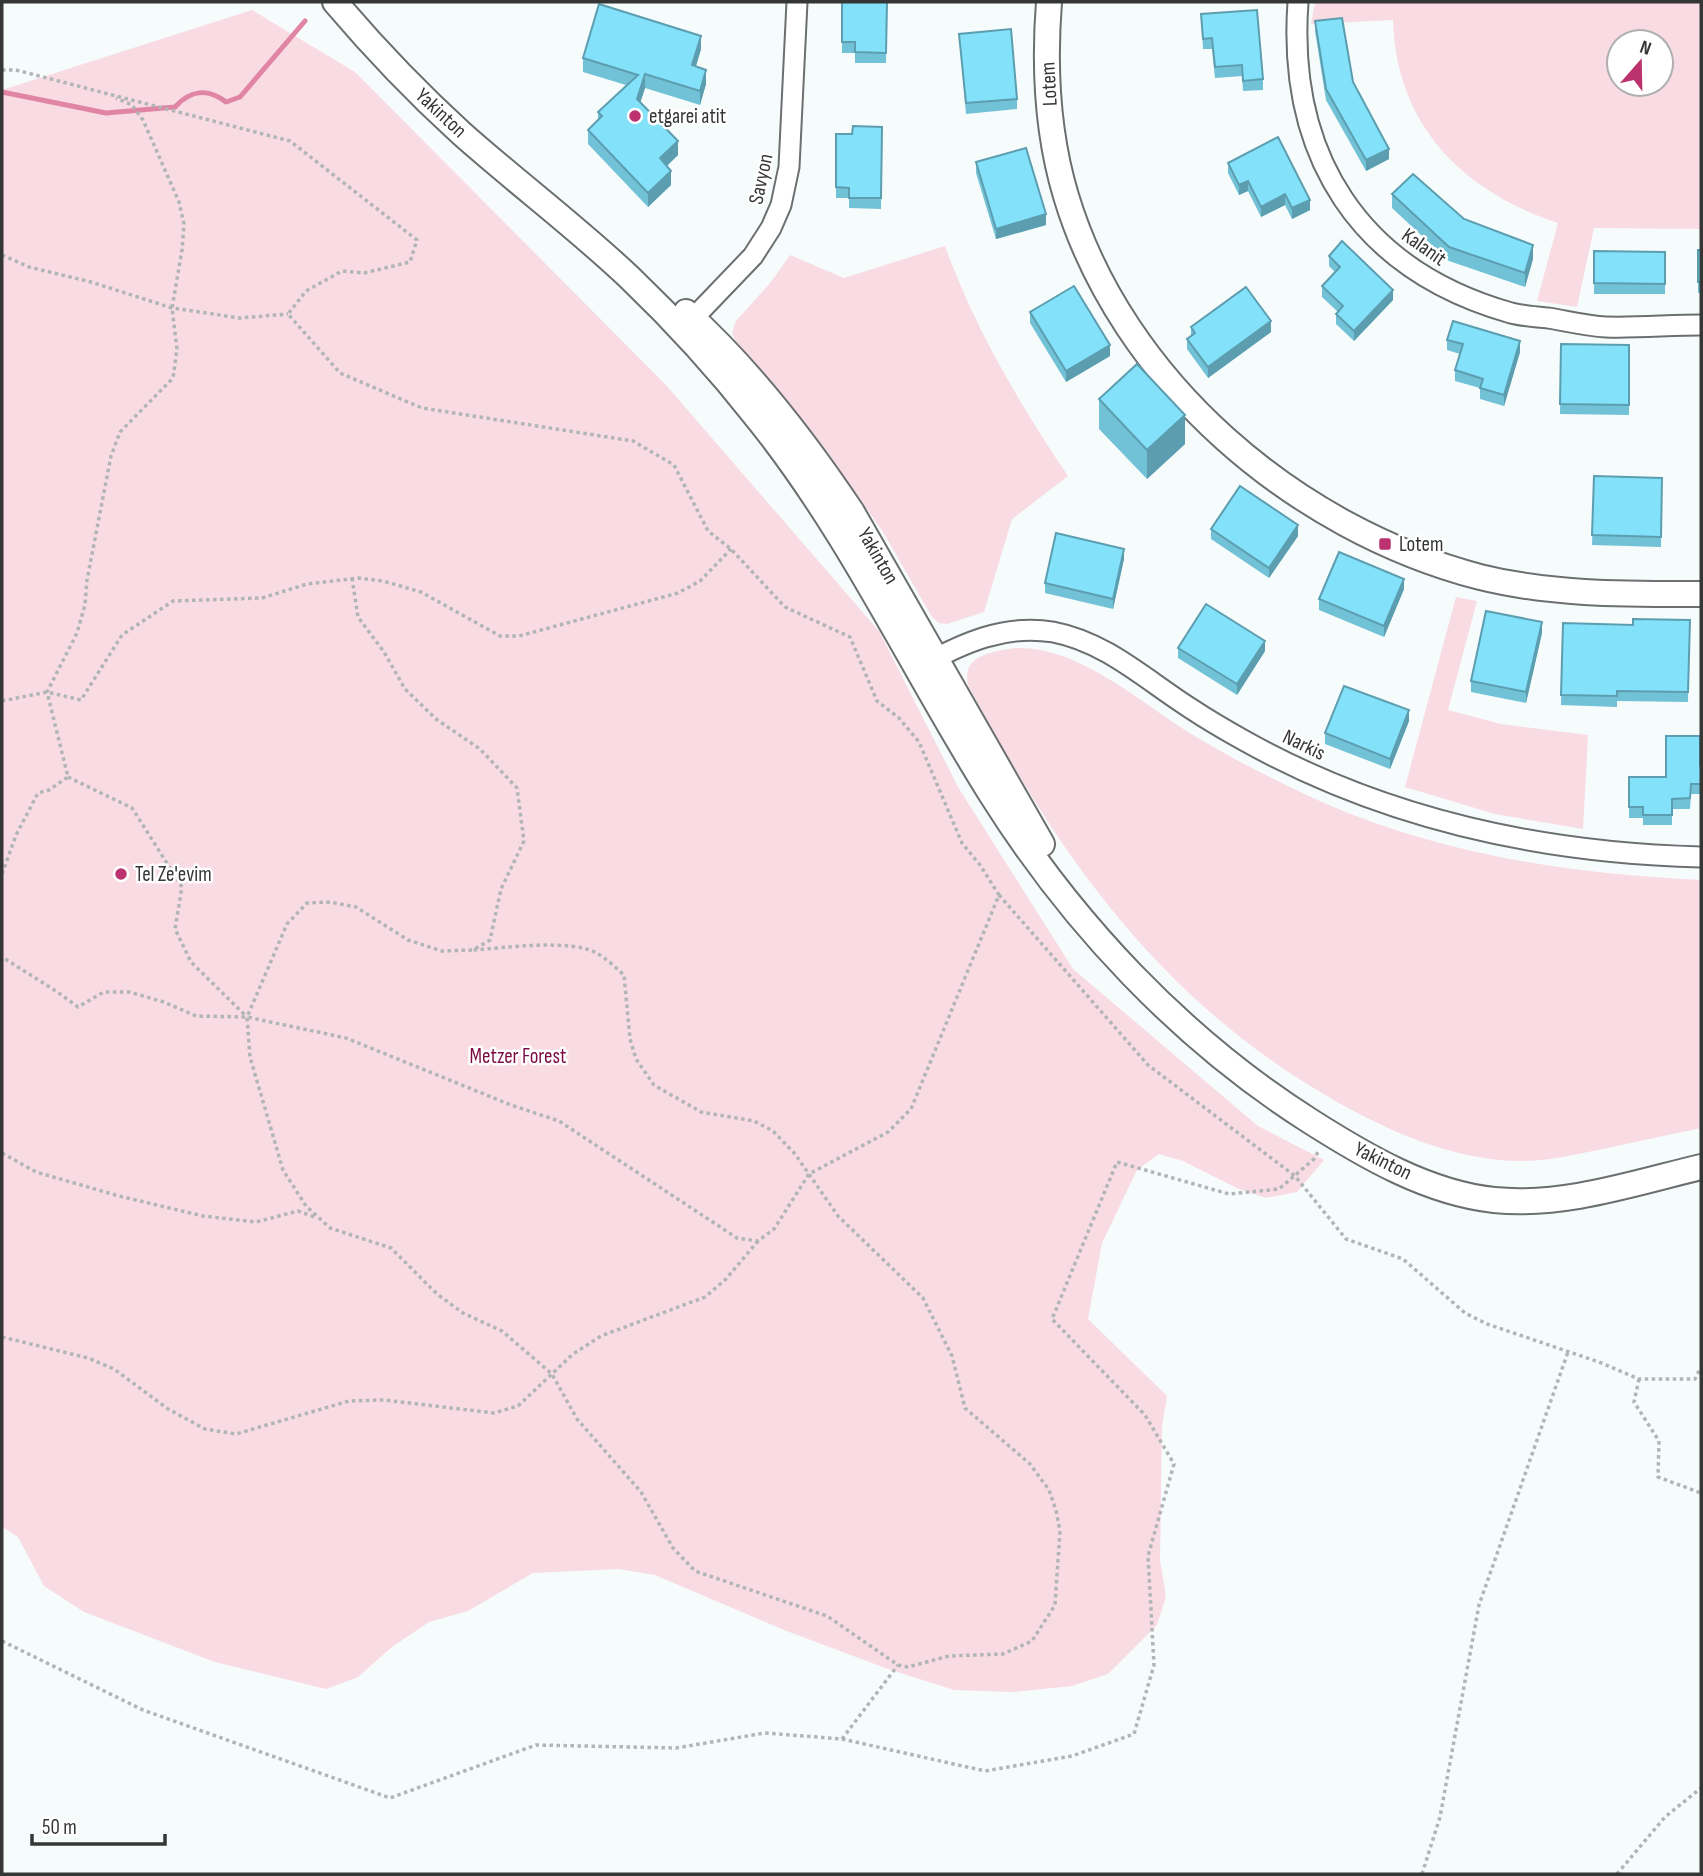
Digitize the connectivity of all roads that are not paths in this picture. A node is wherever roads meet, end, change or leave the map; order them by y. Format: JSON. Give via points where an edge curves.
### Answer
{"nodes":[{"id":1,"x":335,"y":2,"type":"edge"},
{"id":2,"x":797,"y":2,"type":"edge"},
{"id":3,"x":1049,"y":2,"type":"edge"},
{"id":4,"x":1298,"y":2,"type":"edge"},
{"id":5,"x":688,"y":325,"type":"junction"},
{"id":6,"x":1701,"y":325,"type":"edge"},
{"id":7,"x":1701,"y":594,"type":"edge"},
{"id":8,"x":927,"y":662,"type":"junction"},
{"id":9,"x":1701,"y":857,"type":"edge"},
{"id":10,"x":1701,"y":1167,"type":"edge"}],
"edges":[{"from":1,"to":5,"type":"street","name":"Yakinton","via":[[437,111],[557,213],[626,260]]},
{"from":2,"to":5,"type":"street","name":"Savyon","via":[[789,167],[781,205],[760,248]]},
{"from":3,"to":7,"type":"street","name":"Lotem","via":[[1047,85],[1053,140],[1066,195],[1087,252],[1146,351],[1218,432],[1309,504],[1362,534],[1419,558],[1482,577],[1550,589]]},
{"from":4,"to":6,"type":"street","name":"Kalanit","via":[[1300,91],[1315,147],[1342,200],[1382,247],[1439,285],[1512,313],[1605,327]]},
{"from":5,"to":8,"type":"street","name":"Yakinton","via":[[761,389],[823,468],[852,512]]},
{"from":8,"to":9,"type":"street","name":"Narkis","via":[[964,643],[1008,631],[1073,637],[1115,656],[1245,741],[1358,794],[1462,827],[1532,842],[1592,851]]},
{"from":8,"to":10,"type":"street","name":"Yakinton","via":[[1091,924],[1122,964],[1225,1059],[1329,1134],[1429,1183],[1491,1200],[1569,1197]]}]}
